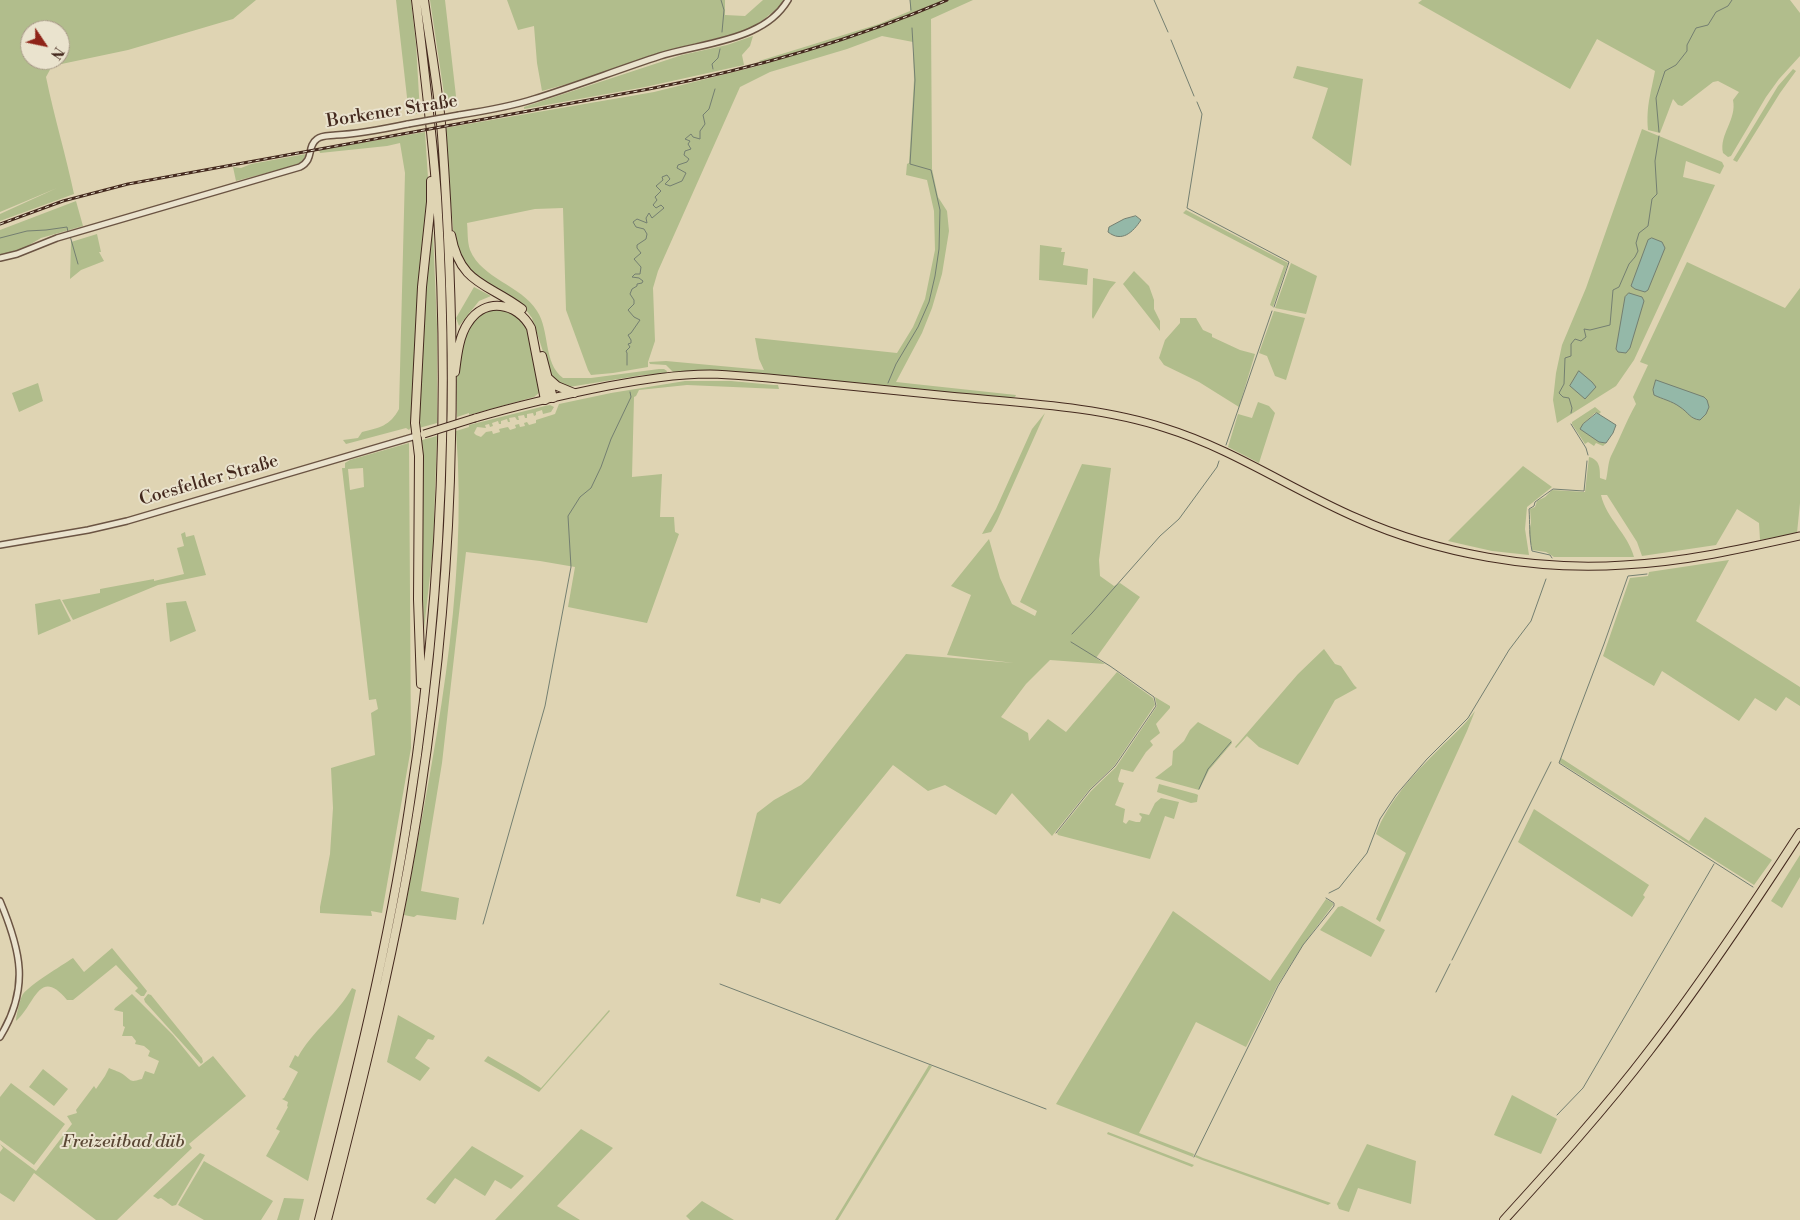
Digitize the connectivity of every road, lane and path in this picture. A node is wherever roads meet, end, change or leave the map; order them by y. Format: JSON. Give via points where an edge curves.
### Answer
{"nodes":[{"id":1,"x":416,"y":0,"type":"edge"},
{"id":2,"x":424,"y":0,"type":"edge"},
{"id":3,"x":788,"y":0,"type":"edge"},
{"id":4,"x":433,"y":152,"type":"junction"},
{"id":5,"x":445,"y":206,"type":"junction"},
{"id":6,"x":0,"y":258,"type":"edge"},
{"id":7,"x":548,"y":378,"type":"junction"},
{"id":8,"x":574,"y":393,"type":"junction"},
{"id":9,"x":549,"y":399,"type":"junction"},
{"id":10,"x":452,"y":412,"type":"junction"},
{"id":11,"x":420,"y":435,"type":"junction"},
{"id":12,"x":1800,"y":536,"type":"edge"},
{"id":13,"x":0,"y":545,"type":"edge"},
{"id":14,"x":420,"y":729,"type":"junction"},
{"id":15,"x":1800,"y":833,"type":"edge"},
{"id":16,"x":0,"y":900,"type":"edge"},
{"id":17,"x":0,"y":1037,"type":"edge"},
{"id":18,"x":319,"y":1220,"type":"edge"},
{"id":19,"x":327,"y":1220,"type":"edge"},
{"id":20,"x":1504,"y":1220,"type":"edge"}],
"edges":[{"from":1,"to":4,"type":"highway"},
{"from":2,"to":5,"type":"highway","via":[[442,132]]},
{"from":3,"to":6,"type":"street","name":"Borkener Straße","bridge":true,"via":[[774,18],[732,38],[660,56],[533,100],[366,132],[319,137],[312,145],[307,162],[300,167],[57,238]]},
{"from":4,"to":11,"type":"highway","via":[[415,423]]},
{"from":4,"to":14,"type":"highway","via":[[442,306],[442,465],[433,613]]},
{"from":5,"to":7,"type":"highway","via":[[457,260],[467,274],[510,300],[529,317]]},
{"from":5,"to":10,"type":"highway"},
{"from":7,"to":8,"type":"highway"},
{"from":7,"to":9,"type":"highway"},
{"from":8,"to":9,"type":"main road"},
{"from":8,"to":12,"type":"main road","via":[[650,379],[709,374],[1110,414],[1168,429],[1215,447],[1391,532],[1438,546],[1518,561],[1553,565],[1627,565],[1734,550]]},
{"from":9,"to":10,"type":"highway","via":[[526,319],[513,309],[493,306],[478,312],[463,332]]},
{"from":9,"to":11,"type":"main road","bridge":true},
{"from":10,"to":19,"type":"highway","via":[[442,610],[420,797],[387,974]]},
{"from":11,"to":13,"type":"street","name":"Coesfelder Straße","via":[[127,521]]},
{"from":11,"to":14,"type":"highway"},
{"from":14,"to":18,"type":"highway","via":[[386,939]]},
{"from":15,"to":20,"type":"highway","via":[[1731,938],[1650,1050],[1565,1153]]},
{"from":16,"to":17,"type":"street","via":[[20,972],[17,999]]}]}
